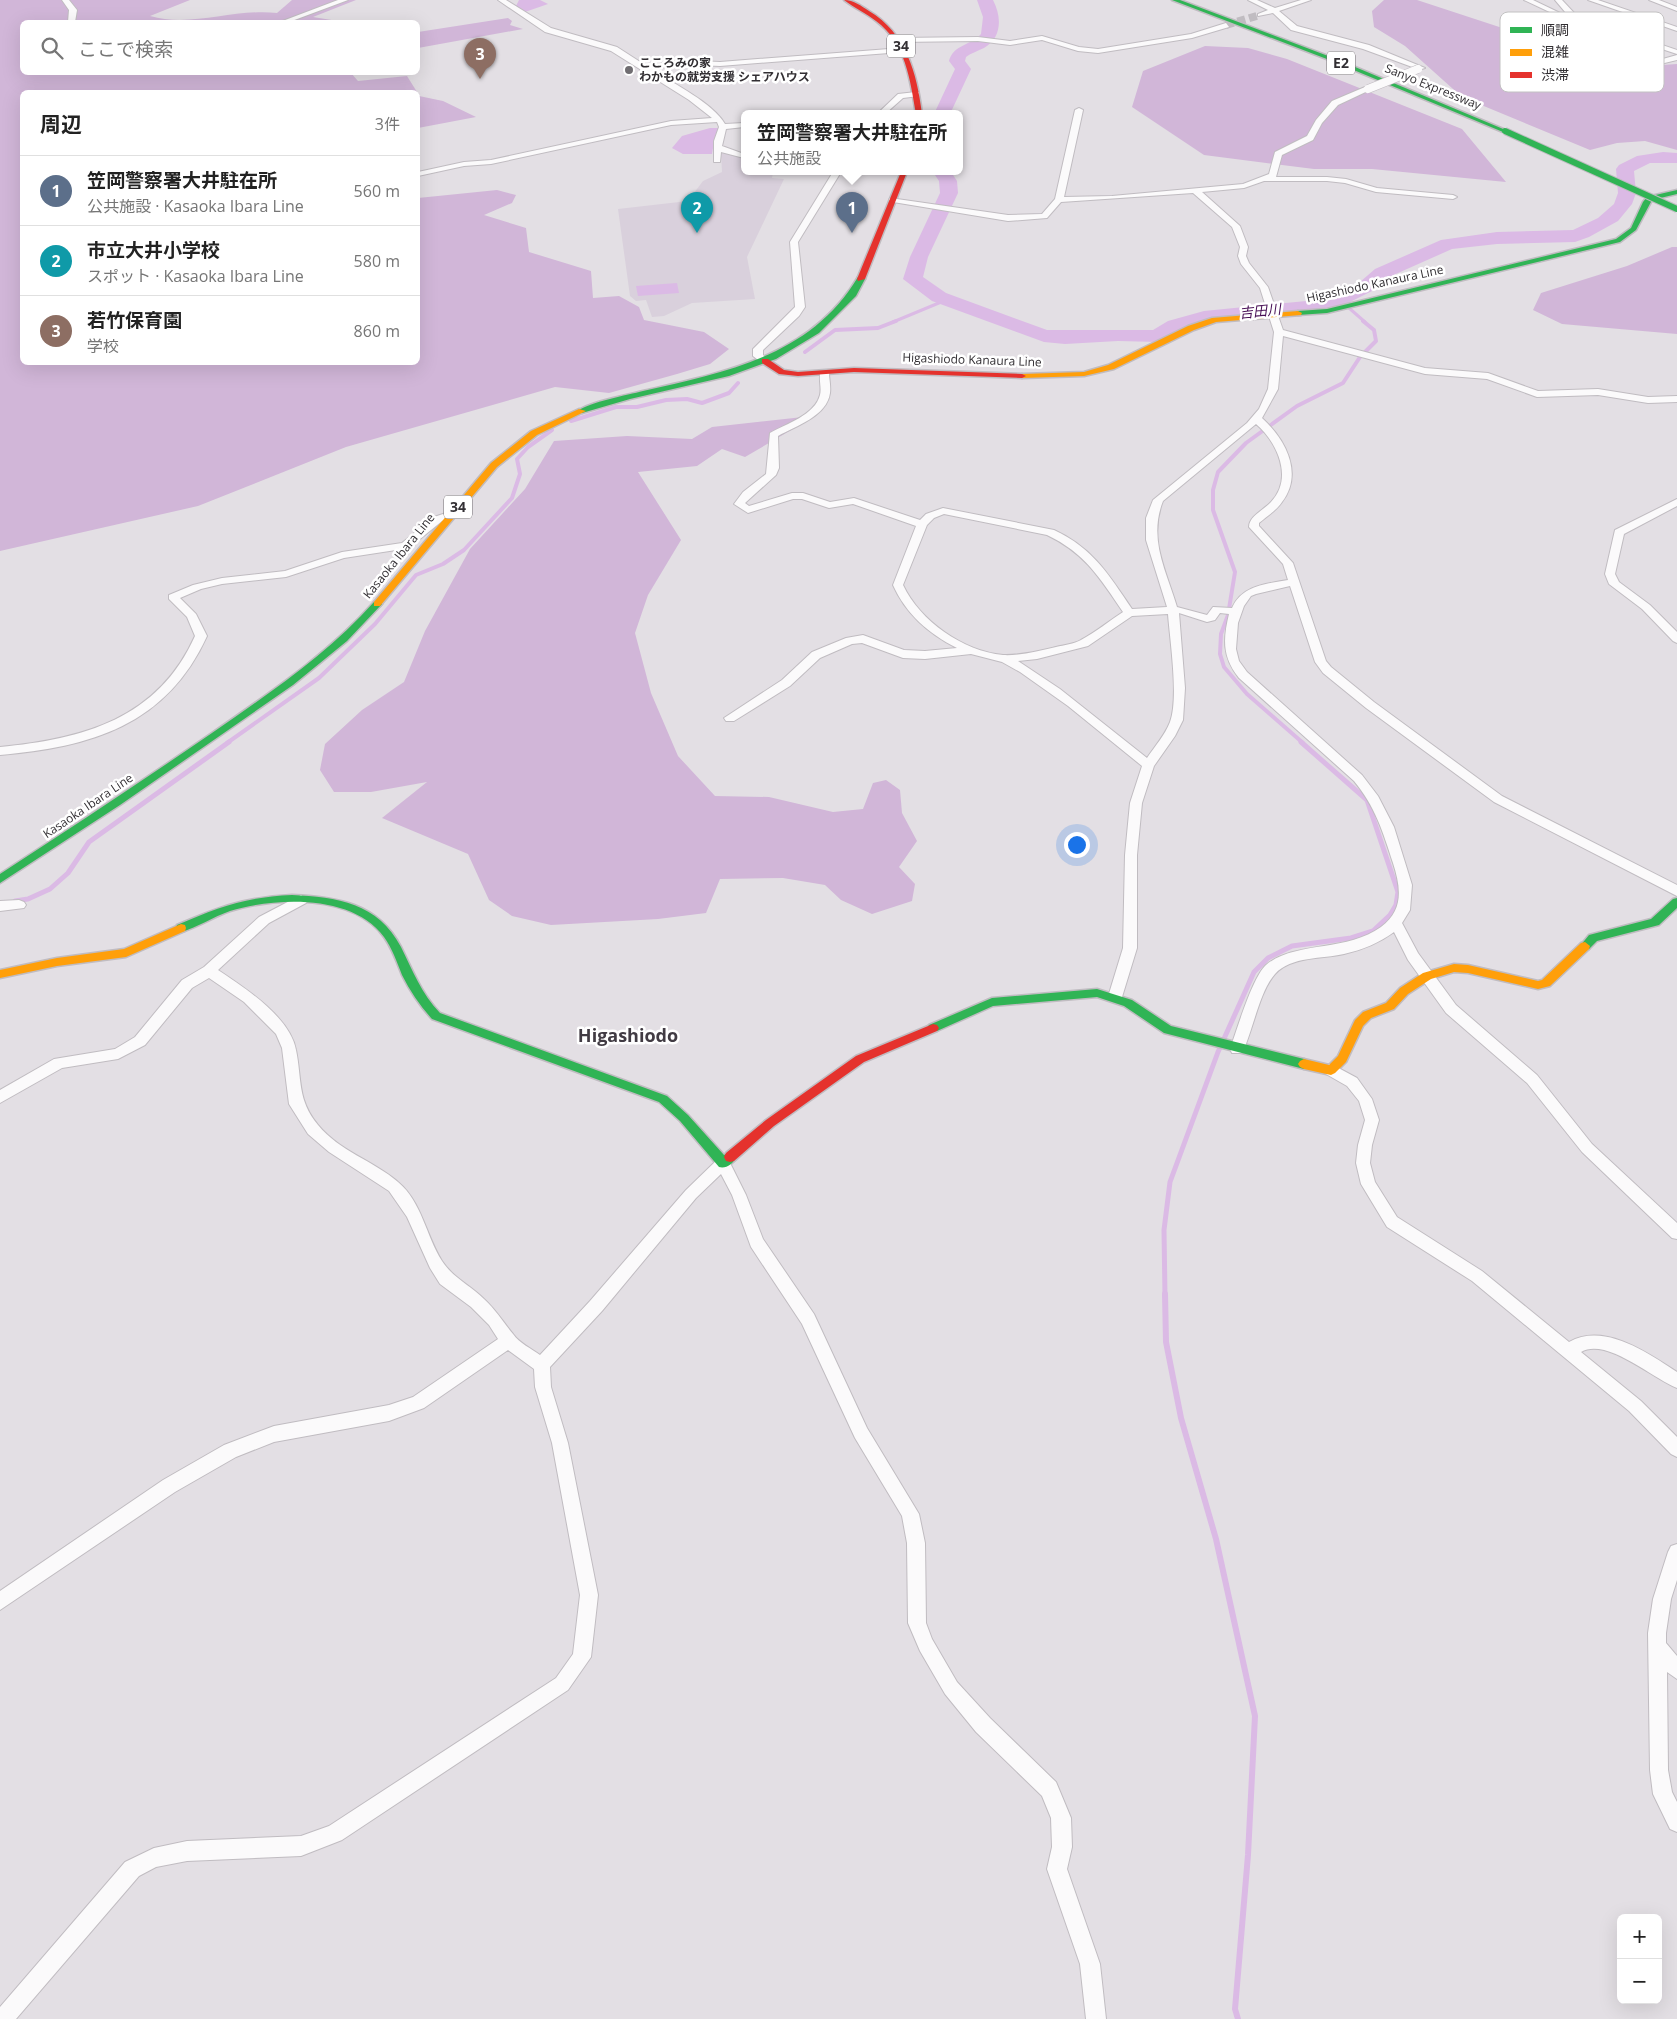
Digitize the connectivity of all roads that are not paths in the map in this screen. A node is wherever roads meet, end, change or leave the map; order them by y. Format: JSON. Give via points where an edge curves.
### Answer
{"nodes":[{"id":1,"x":65,"y":0,"type":"edge"},
{"id":2,"x":345,"y":0,"type":"edge"},
{"id":3,"x":501,"y":0,"type":"edge"},
{"id":4,"x":847,"y":0,"type":"edge"},
{"id":5,"x":1175,"y":0,"type":"edge"},
{"id":6,"x":1197,"y":0,"type":"edge"},
{"id":7,"x":1252,"y":0,"type":"tunnel mouth"},
{"id":8,"x":1308,"y":0,"type":"edge"},
{"id":9,"x":1527,"y":0,"type":"edge"},
{"id":10,"x":1558,"y":0,"type":"edge"},
{"id":11,"x":1591,"y":0,"type":"edge"},
{"id":12,"x":1652,"y":0,"type":"edge"},
{"id":13,"x":1677,"y":8,"type":"edge"},
{"id":14,"x":1276,"y":11,"type":"junction"},
{"id":15,"x":1554,"y":12,"type":"edge"},
{"id":16,"x":1569,"y":12,"type":"edge"},
{"id":17,"x":1627,"y":12,"type":"edge"},
{"id":18,"x":1260,"y":14,"type":"tunnel mouth"},
{"id":19,"x":72,"y":20,"type":"edge"},
{"id":20,"x":290,"y":20,"type":"edge"},
{"id":21,"x":1226,"y":25,"type":"tunnel mouth"},
{"id":22,"x":1664,"y":25,"type":"edge"},
{"id":23,"x":1677,"y":29,"type":"edge"},
{"id":24,"x":900,"y":45,"type":"junction"},
{"id":25,"x":1664,"y":48,"type":"edge"},
{"id":26,"x":1677,"y":52,"type":"edge"},
{"id":27,"x":1677,"y":57,"type":"edge"},
{"id":28,"x":1664,"y":62,"type":"edge"},
{"id":29,"x":649,"y":69,"type":"junction"},
{"id":30,"x":916,"y":94,"type":"junction"},
{"id":31,"x":885,"y":110,"type":"edge"},
{"id":32,"x":918,"y":110,"type":"edge"},
{"id":33,"x":1079,"y":110,"type":"dead end"},
{"id":34,"x":721,"y":123,"type":"junction"},
{"id":35,"x":741,"y":125,"type":"edge"},
{"id":36,"x":718,"y":148,"type":"junction"},
{"id":37,"x":741,"y":155,"type":"edge"},
{"id":38,"x":717,"y":160,"type":"dead end"},
{"id":39,"x":420,"y":174,"type":"edge"},
{"id":40,"x":835,"y":175,"type":"edge"},
{"id":41,"x":903,"y":175,"type":"edge"},
{"id":42,"x":1265,"y":179,"type":"junction"},
{"id":43,"x":1195,"y":191,"type":"junction"},
{"id":44,"x":1677,"y":192,"type":"edge"},
{"id":45,"x":1453,"y":197,"type":"dead end"},
{"id":46,"x":1677,"y":198,"type":"edge"},
{"id":47,"x":893,"y":200,"type":"junction"},
{"id":48,"x":1059,"y":200,"type":"junction"},
{"id":49,"x":1677,"y":209,"type":"edge"},
{"id":50,"x":1270,"y":311,"type":"junction"},
{"id":51,"x":1279,"y":332,"type":"junction"},
{"id":52,"x":765,"y":361,"type":"junction"},
{"id":53,"x":824,"y":373,"type":"junction"},
{"id":54,"x":1677,"y":399,"type":"edge"},
{"id":55,"x":1263,"y":425,"type":"junction"},
{"id":56,"x":1677,"y":502,"type":"edge"},
{"id":57,"x":452,"y":514,"type":"junction"},
{"id":58,"x":922,"y":524,"type":"junction"},
{"id":59,"x":1296,"y":582,"type":"junction"},
{"id":60,"x":1173,"y":610,"type":"junction"},
{"id":61,"x":1231,"y":611,"type":"junction"},
{"id":62,"x":1129,"y":613,"type":"junction"},
{"id":63,"x":1677,"y":639,"type":"edge"},
{"id":64,"x":973,"y":650,"type":"junction"},
{"id":65,"x":1007,"y":658,"type":"junction"},
{"id":66,"x":730,"y":718,"type":"dead end"},
{"id":67,"x":0,"y":751,"type":"edge"},
{"id":68,"x":1148,"y":765,"type":"junction"},
{"id":69,"x":0,"y":879,"type":"edge"},
{"id":70,"x":1677,"y":891,"type":"edge"},
{"id":71,"x":301,"y":900,"type":"junction"},
{"id":72,"x":1677,"y":902,"type":"edge"},
{"id":73,"x":19,"y":905,"type":"dead end"},
{"id":74,"x":0,"y":906,"type":"edge"},
{"id":75,"x":1396,"y":924,"type":"junction"},
{"id":76,"x":209,"y":971,"type":"junction"},
{"id":77,"x":0,"y":974,"type":"edge"},
{"id":78,"x":1428,"y":976,"type":"junction"},
{"id":79,"x":1114,"y":997,"type":"junction"},
{"id":80,"x":1233,"y":1048,"type":"junction"},
{"id":81,"x":1330,"y":1070,"type":"junction"},
{"id":82,"x":0,"y":1097,"type":"edge"},
{"id":83,"x":723,"y":1163,"type":"junction"},
{"id":84,"x":1677,"y":1233,"type":"edge"},
{"id":85,"x":508,"y":1341,"type":"junction"},
{"id":86,"x":1569,"y":1351,"type":"junction"},
{"id":87,"x":542,"y":1365,"type":"junction"},
{"id":88,"x":1677,"y":1382,"type":"edge"},
{"id":89,"x":1677,"y":1450,"type":"edge"},
{"id":90,"x":1677,"y":1552,"type":"edge"},
{"id":91,"x":0,"y":1601,"type":"edge"},
{"id":92,"x":1658,"y":1647,"type":"junction"},
{"id":93,"x":1677,"y":1670,"type":"edge"},
{"id":94,"x":1677,"y":1822,"type":"edge"},
{"id":95,"x":3,"y":2019,"type":"edge"},
{"id":96,"x":1096,"y":2019,"type":"edge"}],
"edges":[{"from":1,"to":19,"type":"street","via":[[73,10]]},
{"from":2,"to":20,"type":"street"},
{"from":3,"to":29,"type":"street","via":[[548,30],[606,46]]},
{"from":4,"to":24,"type":"main road","number":"34","via":[[882,23]]},
{"from":5,"to":49,"type":"main road","name":"Sanyo Expressway","number":"E2","bridge":true,"via":[[1334,60],[1505,131]]},
{"from":6,"to":46,"type":"main road","name":"Sanyo Expressway","number":"E2","via":[[1518,127]]},
{"from":7,"to":14,"type":"street"},
{"from":8,"to":14,"type":"street"},
{"from":9,"to":15,"type":"street"},
{"from":10,"to":16,"type":"street"},
{"from":11,"to":17,"type":"street"},
{"from":12,"to":13,"type":"street"},
{"from":14,"to":18,"type":"street"},
{"from":14,"to":42,"type":"street","bridge":true,"via":[[1294,28],[1366,46],[1421,68],[1335,103],[1310,138],[1278,154],[1273,175]]},
{"from":21,"to":24,"type":"street","via":[[1192,36],[1098,51],[1078,49],[1042,38],[1010,43],[978,39]]},
{"from":22,"to":23,"type":"street"},
{"from":24,"to":29,"type":"street","via":[[720,64],[677,62]]},
{"from":24,"to":30,"type":"main road","number":"34"},
{"from":25,"to":26,"type":"street"},
{"from":27,"to":28,"type":"street"},
{"from":29,"to":34,"type":"street","via":[[692,98]]},
{"from":30,"to":31,"type":"street","via":[[901,96]]},
{"from":30,"to":32,"type":"main road","number":"34"},
{"from":33,"to":48,"type":"street"},
{"from":34,"to":35,"type":"street"},
{"from":34,"to":36,"type":"street"},
{"from":34,"to":39,"type":"street","via":[[670,123],[492,162]]},
{"from":36,"to":37,"type":"street"},
{"from":36,"to":38,"type":"street"},
{"from":40,"to":52,"type":"street","via":[[794,242],[800,307],[758,349],[758,356]]},
{"from":41,"to":47,"type":"main road","name":"Kasaoka Ibara Line","number":"34"},
{"from":42,"to":43,"type":"street","via":[[1244,186]]},
{"from":42,"to":45,"type":"street","via":[[1327,179],[1376,190]]},
{"from":43,"to":48,"type":"street"},
{"from":43,"to":50,"type":"street","via":[[1236,226],[1244,247],[1242,256],[1245,264],[1264,288]]},
{"from":44,"to":50,"type":"main road","name":"Higashiodo Kanaura Line","via":[[1656,195],[1646,201],[1633,230],[1618,241],[1341,308],[1315,313]]},
{"from":47,"to":48,"type":"street","via":[[1022,218],[1048,214]]},
{"from":47,"to":52,"type":"main road","name":"Kasaoka Ibara Line","number":"34","via":[[854,293],[809,336]]},
{"from":50,"to":51,"type":"street"},
{"from":50,"to":53,"type":"main road","name":"Higashiodo Kanaura Line","via":[[1202,324],[1119,364],[1084,374],[1001,377],[866,370]]},
{"from":51,"to":54,"type":"street","via":[[1425,371],[1488,376],[1537,394],[1598,392],[1648,400]]},
{"from":51,"to":55,"type":"street","via":[[1273,389]]},
{"from":52,"to":53,"type":"main road","name":"Higashiodo Kanaura Line","via":[[789,373]]},
{"from":52,"to":57,"type":"main road","name":"Kasaoka Ibara Line","number":"34","via":[[709,380],[612,401],[554,421],[506,453]]},
{"from":53,"to":58,"type":"street","via":[[825,396],[822,402],[773,436],[773,472],[743,496],[739,504],[748,510],[792,496],[802,496],[830,505],[854,502]]},
{"from":55,"to":59,"type":"street","via":[[1284,451],[1286,479],[1280,498],[1254,522],[1254,527],[1283,555]]},
{"from":55,"to":60,"type":"street","via":[[1170,488],[1153,508],[1149,529],[1151,540]]},
{"from":56,"to":63,"type":"street","via":[[1619,532],[1610,574],[1614,584],[1646,607]]},
{"from":57,"to":67,"type":"street","via":[[438,519],[405,546],[342,555],[286,574],[222,581],[173,597],[192,616],[201,636],[187,664],[169,685],[117,725],[95,733]]},
{"from":57,"to":69,"type":"main road","name":"Kasaoka Ibara Line","number":"34","via":[[359,626],[326,656],[118,803]]},
{"from":58,"to":62,"type":"street","via":[[930,516],[943,511],[1050,532],[1065,538],[1101,569]]},
{"from":58,"to":64,"type":"street","via":[[898,585],[902,594],[932,627]]},
{"from":59,"to":61,"type":"street","via":[[1247,594]]},
{"from":59,"to":70,"type":"street","via":[[1321,662],[1370,705],[1498,799]]},
{"from":60,"to":61,"type":"street","via":[[1207,619],[1212,618],[1217,609]]},
{"from":60,"to":62,"type":"street"},
{"from":60,"to":68,"type":"street","via":[[1180,688],[1177,720]]},
{"from":61,"to":75,"type":"street","via":[[1229,646],[1234,663],[1243,675],[1358,778],[1383,810],[1406,890],[1406,902]]},
{"from":62,"to":65,"type":"street","via":[[1084,643],[1037,656]]},
{"from":64,"to":65,"type":"street"},
{"from":64,"to":66,"type":"street","via":[[903,654],[863,640],[850,641],[816,655],[786,683]]},
{"from":65,"to":68,"type":"street","via":[[1058,693]]},
{"from":68,"to":79,"type":"street","via":[[1136,803],[1130,948]]},
{"from":71,"to":76,"type":"street","via":[[264,920]]},
{"from":71,"to":77,"type":"main road","via":[[238,904],[126,953]]},
{"from":71,"to":83,"type":"main road","via":[[351,905],[378,921],[388,932],[410,985],[436,1016],[663,1099]]},
{"from":72,"to":78,"type":"main road","via":[[1655,922],[1592,938],[1546,983],[1538,985],[1454,968]]},
{"from":73,"to":74,"type":"street"},
{"from":75,"to":78,"type":"street","via":[[1412,956]]},
{"from":75,"to":80,"type":"street","via":[[1369,941],[1305,955],[1269,970]]},
{"from":76,"to":82,"type":"street","via":[[187,984],[140,1041],[118,1054],[59,1063]]},
{"from":76,"to":85,"type":"street","via":[[249,998],[281,1031],[289,1048],[296,1104],[313,1130],[394,1188],[413,1213],[435,1263],[446,1279],[489,1314]]},
{"from":78,"to":81,"type":"main road","via":[[1404,990],[1390,1006],[1367,1015],[1359,1023],[1342,1059]]},
{"from":78,"to":84,"type":"street","via":[[1451,1009],[1532,1079],[1587,1148]]},
{"from":79,"to":80,"type":"main road","via":[[1168,1030]]},
{"from":79,"to":83,"type":"main road","via":[[1097,993],[992,1002],[860,1059],[770,1123]]},
{"from":80,"to":81,"type":"main road"},
{"from":81,"to":86,"type":"street","via":[[1352,1082],[1365,1099],[1372,1120],[1363,1163],[1368,1184],[1392,1222],[1477,1276]]},
{"from":83,"to":87,"type":"street","via":[[691,1194]]},
{"from":83,"to":96,"type":"street","via":[[756,1242],[808,1319],[862,1433],[910,1514],[916,1543],[917,1624],[926,1645],[951,1688],[983,1725],[1049,1789],[1061,1818],[1062,1848],[1057,1869],[1090,1964]]},
{"from":85,"to":87,"type":"street"},
{"from":85,"to":91,"type":"street","via":[[418,1403],[389,1413],[274,1434],[230,1451],[169,1486]]},
{"from":86,"to":88,"type":"street","via":[[1586,1342],[1599,1343],[1653,1364]]},
{"from":86,"to":89,"type":"street","via":[[1635,1406]]},
{"from":87,"to":95,"type":"street","via":[[543,1387],[560,1443],[589,1595],[582,1657],[562,1684],[335,1833],[301,1846],[187,1851],[154,1858],[132,1869]]},
{"from":90,"to":92,"type":"street","via":[[1662,1599]]},
{"from":92,"to":93,"type":"street"},
{"from":92,"to":94,"type":"street","via":[[1659,1770],[1663,1794]]}]}
